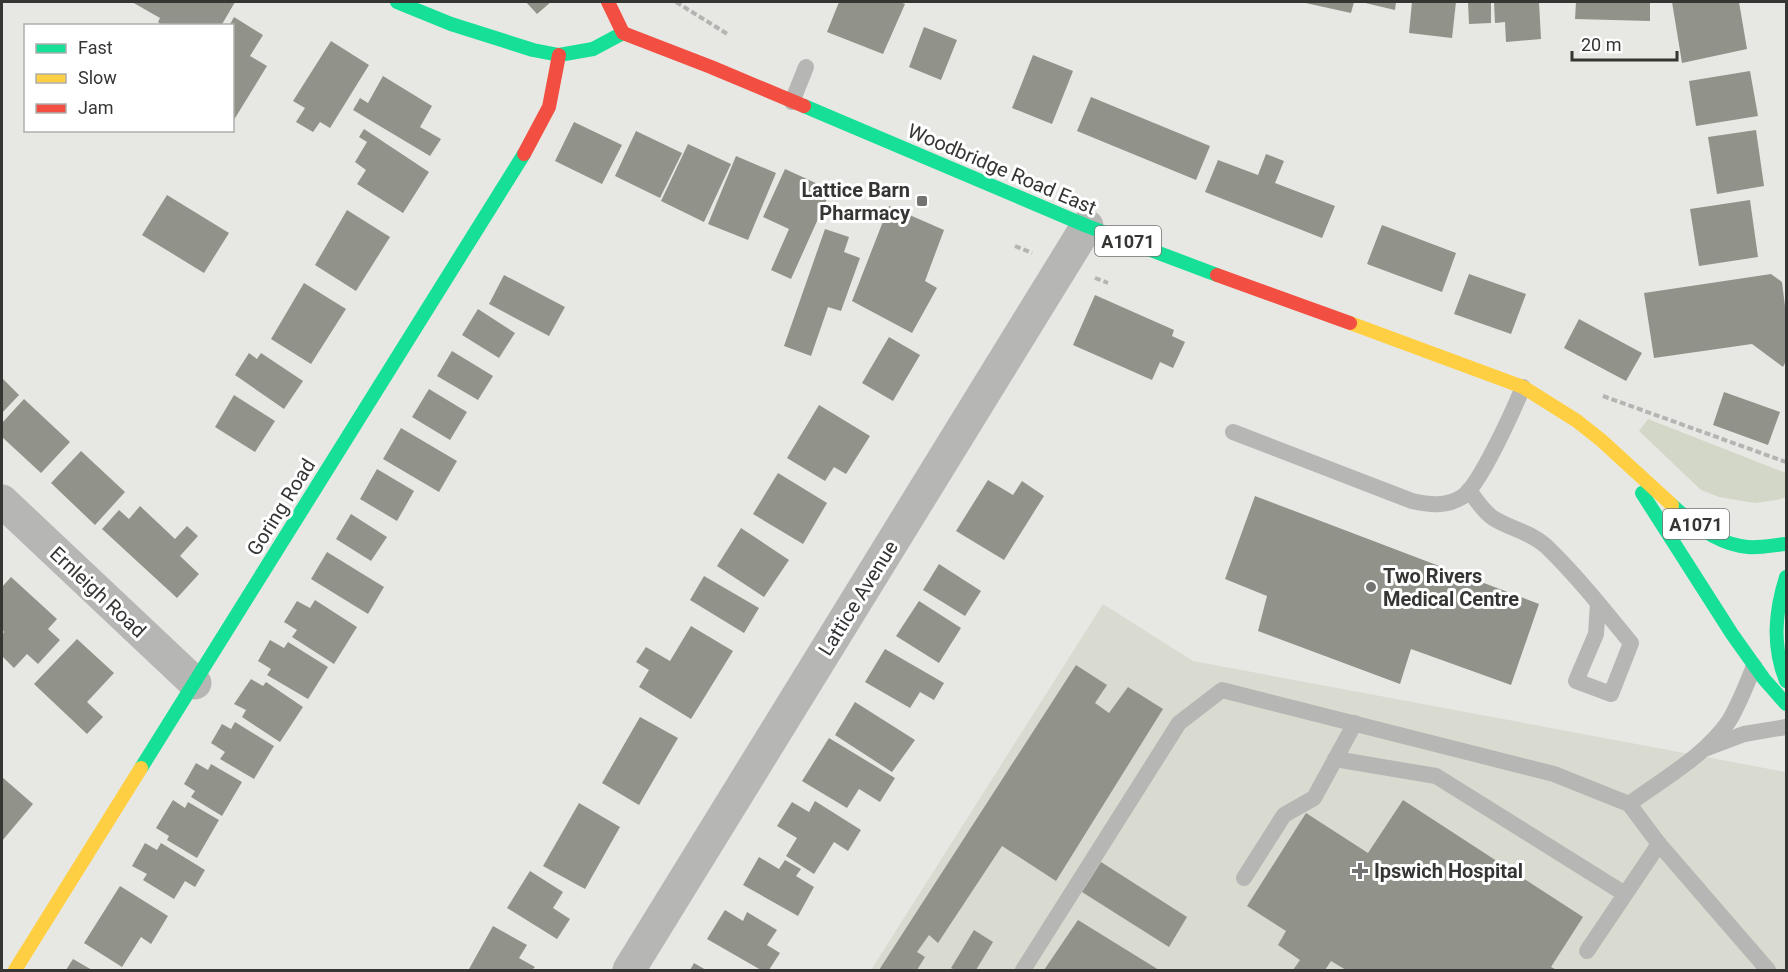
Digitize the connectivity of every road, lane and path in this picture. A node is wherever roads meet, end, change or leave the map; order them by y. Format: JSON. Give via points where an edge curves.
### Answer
{"nodes":[{"id":1,"x":397,"y":2,"type":"edge"},
{"id":2,"x":608,"y":2,"type":"edge"},
{"id":3,"x":623,"y":33,"type":"junction"},
{"id":4,"x":559,"y":55,"type":"junction"},
{"id":5,"x":806,"y":67,"type":"dead end"},
{"id":6,"x":792,"y":102,"type":"junction"},
{"id":7,"x":1087,"y":226,"type":"junction"},
{"id":8,"x":1523,"y":387,"type":"junction"},
{"id":9,"x":1233,"y":432,"type":"dead end"},
{"id":10,"x":1623,"y":461,"type":"junction"},
{"id":11,"x":1469,"y":490,"type":"junction"},
{"id":12,"x":2,"y":501,"type":"edge"},
{"id":13,"x":1786,"y":544,"type":"edge"},
{"id":14,"x":1786,"y":577,"type":"edge"},
{"id":15,"x":1598,"y":603,"type":"junction"},
{"id":16,"x":1754,"y":666,"type":"junction"},
{"id":17,"x":1786,"y":681,"type":"edge"},
{"id":18,"x":195,"y":682,"type":"junction"},
{"id":19,"x":1786,"y":704,"type":"edge"},
{"id":20,"x":1355,"y":723,"type":"junction"},
{"id":21,"x":1786,"y":727,"type":"edge"},
{"id":22,"x":1704,"y":750,"type":"junction"},
{"id":23,"x":1335,"y":759,"type":"junction"},
{"id":24,"x":1629,"y":804,"type":"junction"},
{"id":25,"x":1659,"y":844,"type":"junction"},
{"id":26,"x":1244,"y":878,"type":"dead end"},
{"id":27,"x":1625,"y":894,"type":"junction"},
{"id":28,"x":1587,"y":951,"type":"dead end"},
{"id":29,"x":15,"y":970,"type":"edge"},
{"id":30,"x":629,"y":970,"type":"edge"},
{"id":31,"x":1023,"y":970,"type":"edge"},
{"id":32,"x":1768,"y":970,"type":"edge"}],
"edges":[{"from":1,"to":4,"type":"main road","via":[[451,24]]},
{"from":2,"to":3,"type":"main road"},
{"from":3,"to":4,"type":"main road","via":[[593,49]]},
{"from":3,"to":6,"type":"main road","name":"Woodbridge Road East","number":"A1071"},
{"from":4,"to":18,"type":"main road","name":"Goring Road","via":[[549,106],[532,141]]},
{"from":5,"to":6,"type":"lane"},
{"from":6,"to":7,"type":"main road","name":"Woodbridge Road East","number":"A1071"},
{"from":7,"to":8,"type":"main road","name":"Woodbridge Road East","number":"A1071"},
{"from":7,"to":30,"type":"street","name":"Lattice Avenue"},
{"from":8,"to":10,"type":"main road","name":"Woodbridge Road East","number":"A1071","via":[[1577,421]]},
{"from":8,"to":11,"type":"lane"},
{"from":9,"to":11,"type":"lane","via":[[1414,502],[1440,505],[1464,496]]},
{"from":10,"to":13,"type":"main road","name":"Woodbridge Road East","number":"A1071","via":[[1683,516],[1722,542],[1749,547]]},
{"from":10,"to":16,"type":"main road","name":"Woodbridge Road East","number":"A1071"},
{"from":11,"to":15,"type":"lane","via":[[1495,519],[1524,531],[1545,546]]},
{"from":12,"to":18,"type":"street","name":"Ernleigh Road"},
{"from":14,"to":17,"type":"main road","via":[[1776,624],[1777,650]]},
{"from":15,"to":15,"type":"lane","via":[[1631,643],[1611,694],[1576,681],[1596,634]]},
{"from":16,"to":19,"type":"main road","name":"Woodbridge Road East","number":"A1071"},
{"from":16,"to":22,"type":"lane","via":[[1728,721]]},
{"from":18,"to":29,"type":"main road","name":"Goring Road"},
{"from":20,"to":23,"type":"lane"},
{"from":20,"to":24,"type":"lane","via":[[1554,774]]},
{"from":20,"to":31,"type":"lane","via":[[1222,690],[1179,723]]},
{"from":21,"to":22,"type":"lane","via":[[1744,734]]},
{"from":22,"to":24,"type":"lane"},
{"from":23,"to":26,"type":"lane","via":[[1314,798],[1284,815]]},
{"from":23,"to":27,"type":"lane","via":[[1436,776]]},
{"from":24,"to":25,"type":"lane"},
{"from":25,"to":27,"type":"lane"},
{"from":25,"to":32,"type":"lane"},
{"from":27,"to":28,"type":"lane"}]}
